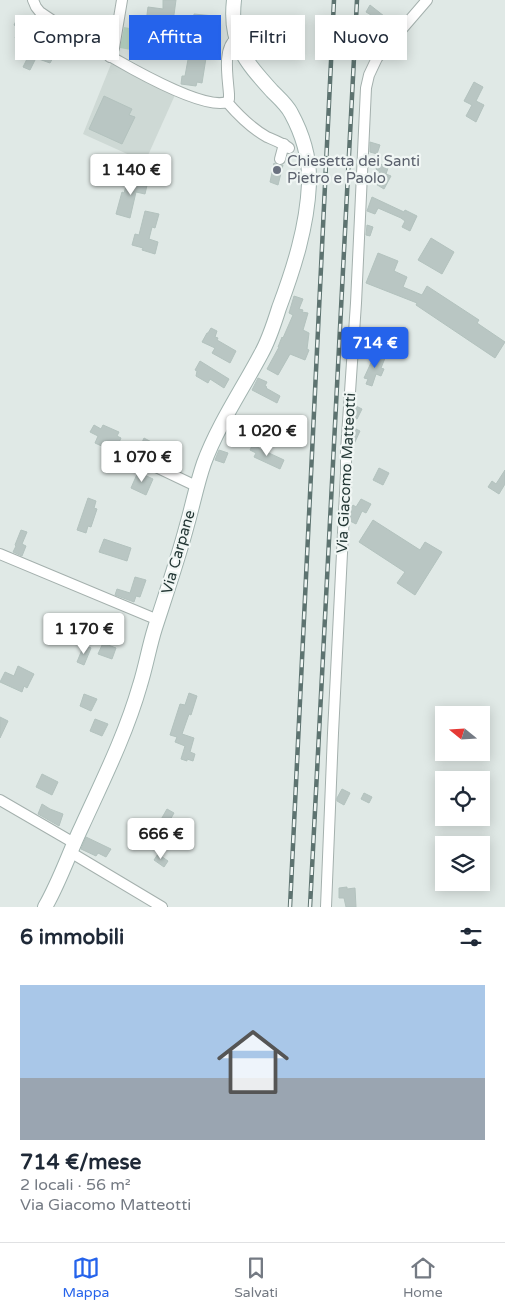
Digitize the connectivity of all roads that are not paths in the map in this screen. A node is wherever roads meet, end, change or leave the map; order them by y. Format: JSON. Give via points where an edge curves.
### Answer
{"nodes":[{"id":1,"x":33,"y":0,"type":"edge"},
{"id":2,"x":122,"y":0,"type":"edge"},
{"id":3,"x":234,"y":0,"type":"edge"},
{"id":4,"x":427,"y":0,"type":"edge"},
{"id":5,"x":45,"y":15,"type":"edge"},
{"id":6,"x":232,"y":15,"type":"edge"},
{"id":7,"x":119,"y":18,"type":"edge"},
{"id":8,"x":231,"y":44,"type":"edge"},
{"id":9,"x":116,"y":60,"type":"edge"},
{"id":10,"x":246,"y":60,"type":"edge"},
{"id":11,"x":227,"y":102,"type":"junction"},
{"id":12,"x":280,"y":159,"type":"dead end"},
{"id":13,"x":133,"y":456,"type":"dead end"},
{"id":14,"x":196,"y":486,"type":"junction"},
{"id":15,"x":0,"y":554,"type":"edge"},
{"id":16,"x":158,"y":620,"type":"junction"},
{"id":17,"x":0,"y":800,"type":"edge"},
{"id":18,"x":72,"y":848,"type":"junction"},
{"id":19,"x":45,"y":907,"type":"edge"},
{"id":20,"x":162,"y":907,"type":"edge"},
{"id":21,"x":326,"y":907,"type":"edge"}],
"edges":[{"from":1,"to":5,"type":"street"},
{"from":2,"to":7,"type":"street"},
{"from":3,"to":6,"type":"street","name":"Via Carpane"},
{"from":4,"to":21,"type":"street","name":"Via Giacomo Matteotti","via":[[377,58],[366,88]]},
{"from":8,"to":11,"type":"street","name":"Via Carpane","via":[[227,56]]},
{"from":9,"to":11,"type":"street","via":[[206,102]]},
{"from":10,"to":14,"type":"street","name":"Via Carpane","via":[[291,112],[302,138],[309,171],[306,220],[268,339],[215,437]]},
{"from":11,"to":12,"type":"street","via":[[248,125],[286,146]]},
{"from":13,"to":14,"type":"street"},
{"from":14,"to":16,"type":"street","name":"Via Carpane","via":[[188,524]]},
{"from":15,"to":16,"type":"street"},
{"from":16,"to":18,"type":"street","name":"Via Carpane","via":[[130,717]]},
{"from":17,"to":18,"type":"street"},
{"from":18,"to":19,"type":"street","name":"Via Carpane","via":[[56,889]]},
{"from":18,"to":20,"type":"street"}]}
